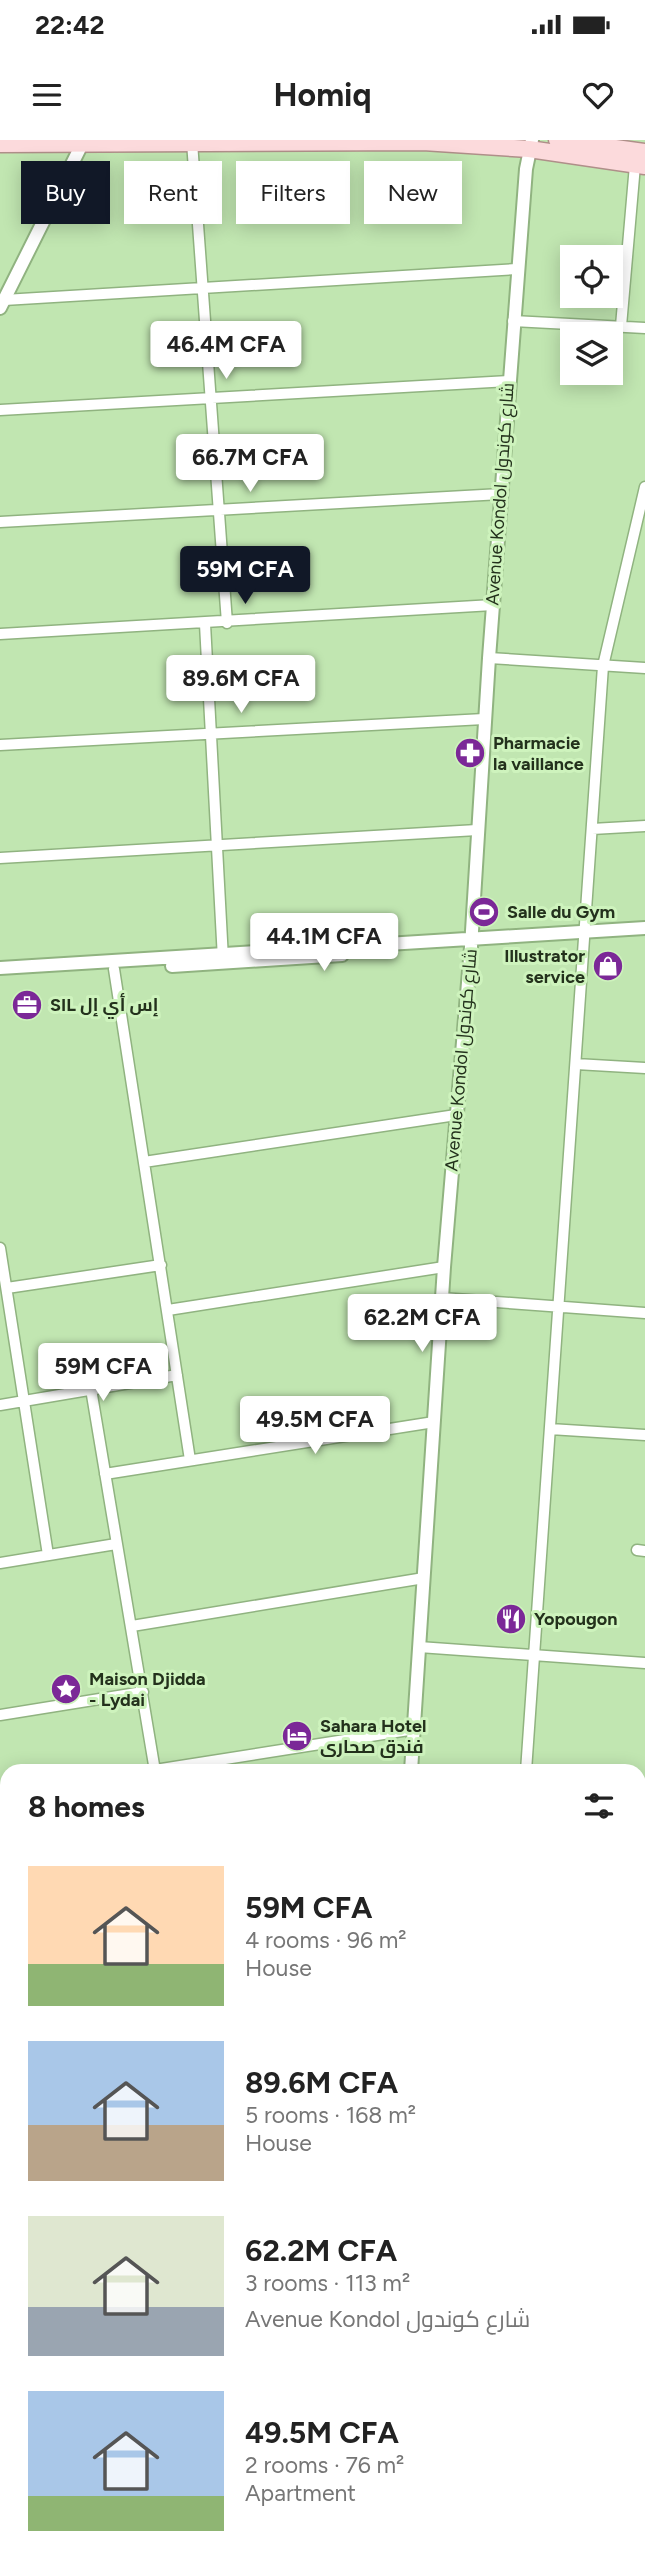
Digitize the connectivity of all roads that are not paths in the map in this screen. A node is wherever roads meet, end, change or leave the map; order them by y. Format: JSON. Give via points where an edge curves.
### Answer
{"nodes":[{"id":1,"x":557,"y":140,"type":"edge"},
{"id":2,"x":84,"y":141,"type":"edge"},
{"id":3,"x":192,"y":142,"type":"junction"},
{"id":4,"x":0,"y":144,"type":"edge"},
{"id":5,"x":530,"y":144,"type":"edge"},
{"id":6,"x":642,"y":161,"type":"edge"},
{"id":7,"x":517,"y":269,"type":"junction"},
{"id":8,"x":203,"y":287,"type":"junction"},
{"id":9,"x":2,"y":304,"type":"edge"},
{"id":10,"x":513,"y":321,"type":"junction"},
{"id":11,"x":622,"y":322,"type":"edge"},
{"id":12,"x":560,"y":323,"type":"edge"},
{"id":13,"x":623,"y":326,"type":"edge"},
{"id":14,"x":645,"y":328,"type":"edge"},
{"id":15,"x":509,"y":381,"type":"junction"},
{"id":16,"x":212,"y":398,"type":"junction"},
{"id":17,"x":0,"y":410,"type":"edge"},
{"id":18,"x":645,"y":487,"type":"edge"},
{"id":19,"x":501,"y":494,"type":"junction"},
{"id":20,"x":220,"y":511,"type":"junction"},
{"id":21,"x":0,"y":522,"type":"edge"},
{"id":22,"x":492,"y":605,"type":"junction"},
{"id":23,"x":227,"y":623,"type":"junction"},
{"id":24,"x":205,"y":624,"type":"junction"},
{"id":25,"x":0,"y":634,"type":"edge"},
{"id":26,"x":489,"y":658,"type":"junction"},
{"id":27,"x":603,"y":666,"type":"junction"},
{"id":28,"x":645,"y":668,"type":"edge"},
{"id":29,"x":484,"y":719,"type":"junction"},
{"id":30,"x":211,"y":732,"type":"junction"},
{"id":31,"x":0,"y":745,"type":"edge"},
{"id":32,"x":645,"y":826,"type":"edge"},
{"id":33,"x":477,"y":830,"type":"junction"},
{"id":34,"x":592,"y":830,"type":"junction"},
{"id":35,"x":216,"y":846,"type":"junction"},
{"id":36,"x":0,"y":859,"type":"edge"},
{"id":37,"x":645,"y":928,"type":"edge"},
{"id":38,"x":584,"y":936,"type":"junction"},
{"id":39,"x":645,"y":936,"type":"edge"},
{"id":40,"x":471,"y":943,"type":"junction"},
{"id":41,"x":223,"y":958,"type":"junction"},
{"id":42,"x":0,"y":968,"type":"edge"},
{"id":43,"x":114,"y":969,"type":"junction"},
{"id":44,"x":0,"y":976,"type":"edge"},
{"id":45,"x":576,"y":1063,"type":"junction"},
{"id":46,"x":645,"y":1068,"type":"edge"},
{"id":47,"x":456,"y":1115,"type":"junction"},
{"id":48,"x":144,"y":1162,"type":"junction"},
{"id":49,"x":0,"y":1248,"type":"edge"},
{"id":50,"x":161,"y":1265,"type":"junction"},
{"id":51,"x":444,"y":1266,"type":"junction"},
{"id":52,"x":7,"y":1288,"type":"junction"},
{"id":53,"x":442,"y":1298,"type":"junction"},
{"id":54,"x":559,"y":1306,"type":"junction"},
{"id":55,"x":168,"y":1310,"type":"junction"},
{"id":56,"x":645,"y":1313,"type":"edge"},
{"id":57,"x":177,"y":1375,"type":"junction"},
{"id":58,"x":91,"y":1390,"type":"junction"},
{"id":59,"x":24,"y":1401,"type":"junction"},
{"id":60,"x":0,"y":1405,"type":"edge"},
{"id":61,"x":434,"y":1422,"type":"junction"},
{"id":62,"x":550,"y":1429,"type":"junction"},
{"id":63,"x":645,"y":1435,"type":"edge"},
{"id":64,"x":190,"y":1460,"type":"junction"},
{"id":65,"x":105,"y":1474,"type":"junction"},
{"id":66,"x":116,"y":1544,"type":"junction"},
{"id":67,"x":48,"y":1555,"type":"junction"},
{"id":68,"x":0,"y":1563,"type":"edge"},
{"id":69,"x":424,"y":1578,"type":"junction"},
{"id":70,"x":132,"y":1626,"type":"junction"},
{"id":71,"x":419,"y":1647,"type":"junction"},
{"id":72,"x":534,"y":1656,"type":"junction"},
{"id":73,"x":645,"y":1663,"type":"edge"},
{"id":74,"x":143,"y":1692,"type":"junction"},
{"id":75,"x":0,"y":1715,"type":"edge"},
{"id":76,"x":415,"y":1729,"type":"junction"},
{"id":77,"x":154,"y":1764,"type":"edge"},
{"id":78,"x":198,"y":1764,"type":"edge"},
{"id":79,"x":412,"y":1764,"type":"edge"},
{"id":80,"x":526,"y":1764,"type":"edge"}],
"edges":[{"from":1,"to":6,"type":"main road"},
{"from":2,"to":3,"type":"main road"},
{"from":2,"to":4,"type":"main road"},
{"from":2,"to":9,"type":"street"},
{"from":3,"to":5,"type":"main road"},
{"from":3,"to":8,"type":"street"},
{"from":5,"to":6,"type":"main road"},
{"from":5,"to":7,"type":"street","name":"Avenue Kondol شارع كوندول"},
{"from":6,"to":11,"type":"street"},
{"from":7,"to":8,"type":"street"},
{"from":7,"to":10,"type":"street","name":"Avenue Kondol شارع كوندول"},
{"from":8,"to":9,"type":"street"},
{"from":8,"to":16,"type":"street"},
{"from":10,"to":12,"type":"street"},
{"from":10,"to":15,"type":"street","name":"Avenue Kondol شارع كوندول"},
{"from":13,"to":14,"type":"street"},
{"from":15,"to":16,"type":"street"},
{"from":15,"to":19,"type":"street","name":"Avenue Kondol شارع كوندول"},
{"from":16,"to":17,"type":"street"},
{"from":16,"to":20,"type":"street"},
{"from":18,"to":27,"type":"street"},
{"from":19,"to":20,"type":"street"},
{"from":19,"to":22,"type":"street","name":"Avenue Kondol شارع كوندول"},
{"from":20,"to":21,"type":"street"},
{"from":20,"to":23,"type":"street"},
{"from":22,"to":23,"type":"street"},
{"from":22,"to":26,"type":"street","name":"Avenue Kondol شارع كوندول"},
{"from":23,"to":24,"type":"street"},
{"from":24,"to":25,"type":"street"},
{"from":24,"to":30,"type":"street"},
{"from":26,"to":27,"type":"street"},
{"from":26,"to":29,"type":"street","name":"Avenue Kondol شارع كوندول"},
{"from":27,"to":28,"type":"street"},
{"from":27,"to":34,"type":"street"},
{"from":29,"to":30,"type":"street"},
{"from":29,"to":33,"type":"street","name":"Avenue Kondol شارع كوندول"},
{"from":30,"to":31,"type":"street"},
{"from":30,"to":35,"type":"street"},
{"from":32,"to":34,"type":"street"},
{"from":33,"to":35,"type":"street"},
{"from":33,"to":40,"type":"street","name":"Avenue Kondol شارع كوندول"},
{"from":34,"to":38,"type":"street"},
{"from":35,"to":36,"type":"street"},
{"from":35,"to":41,"type":"street"},
{"from":37,"to":38,"type":"street"},
{"from":38,"to":39,"type":"street"},
{"from":38,"to":40,"type":"street"},
{"from":38,"to":45,"type":"street"},
{"from":40,"to":41,"type":"street"},
{"from":40,"to":47,"type":"street","name":"Avenue Kondol شارع كوندول"},
{"from":41,"to":42,"type":"street"},
{"from":41,"to":43,"type":"street"},
{"from":43,"to":44,"type":"street"},
{"from":43,"to":48,"type":"street"},
{"from":45,"to":46,"type":"street"},
{"from":45,"to":54,"type":"street"},
{"from":47,"to":48,"type":"street"},
{"from":47,"to":51,"type":"street","name":"Avenue Kondol شارع كوندول"},
{"from":48,"to":50,"type":"street"},
{"from":49,"to":52,"type":"street"},
{"from":50,"to":52,"type":"street"},
{"from":50,"to":55,"type":"street"},
{"from":51,"to":53,"type":"street","name":"Avenue Kondol شارع كوندول"},
{"from":51,"to":55,"type":"street"},
{"from":52,"to":59,"type":"street"},
{"from":53,"to":54,"type":"street"},
{"from":53,"to":61,"type":"street","name":"Avenue Kondol شارع كوندول"},
{"from":54,"to":56,"type":"street"},
{"from":54,"to":62,"type":"street"},
{"from":55,"to":57,"type":"street"},
{"from":57,"to":58,"type":"street"},
{"from":57,"to":64,"type":"street"},
{"from":58,"to":59,"type":"street"},
{"from":58,"to":65,"type":"street"},
{"from":59,"to":60,"type":"street"},
{"from":59,"to":67,"type":"street"},
{"from":61,"to":64,"type":"street"},
{"from":61,"to":69,"type":"street","name":"Avenue Kondol شارع كوندول"},
{"from":62,"to":63,"type":"street"},
{"from":62,"to":72,"type":"street"},
{"from":64,"to":65,"type":"street"},
{"from":65,"to":66,"type":"street"},
{"from":66,"to":67,"type":"street"},
{"from":66,"to":70,"type":"street"},
{"from":67,"to":68,"type":"street"},
{"from":69,"to":70,"type":"street"},
{"from":69,"to":71,"type":"street","name":"Avenue Kondol شارع كوندول"},
{"from":70,"to":74,"type":"street"},
{"from":71,"to":72,"type":"street"},
{"from":71,"to":76,"type":"street","name":"Avenue Kondol شارع كوندول"},
{"from":72,"to":73,"type":"street"},
{"from":72,"to":80,"type":"street"},
{"from":74,"to":75,"type":"street"},
{"from":74,"to":77,"type":"street"},
{"from":76,"to":78,"type":"street"},
{"from":76,"to":79,"type":"street","name":"Avenue Kondol شارع كوندول"}]}
